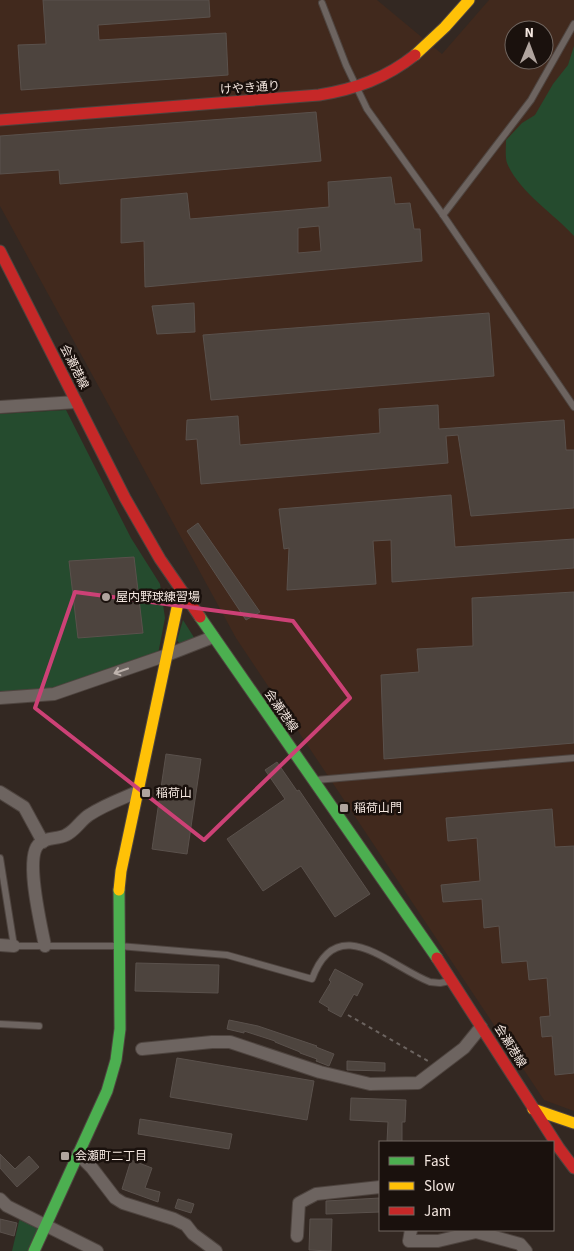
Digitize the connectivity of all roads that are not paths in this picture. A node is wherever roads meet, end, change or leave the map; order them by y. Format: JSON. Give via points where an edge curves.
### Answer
{"nodes":[{"id":1,"x":469,"y":0,"type":"edge"},
{"id":2,"x":322,"y":3,"type":"dead end"},
{"id":3,"x":574,"y":24,"type":"edge"},
{"id":4,"x":356,"y":88,"type":"junction"},
{"id":5,"x":0,"y":120,"type":"edge"},
{"id":6,"x":443,"y":214,"type":"junction"},
{"id":7,"x":0,"y":250,"type":"edge"},
{"id":8,"x":76,"y":402,"type":"junction"},
{"id":9,"x":0,"y":407,"type":"edge"},
{"id":10,"x":574,"y":407,"type":"edge"},
{"id":11,"x":183,"y":594,"type":"junction"},
{"id":12,"x":213,"y":637,"type":"junction"},
{"id":13,"x":167,"y":655,"type":"junction"},
{"id":14,"x":0,"y":698,"type":"edge"},
{"id":15,"x":574,"y":758,"type":"edge"},
{"id":16,"x":312,"y":780,"type":"junction"},
{"id":17,"x":0,"y":792,"type":"edge"},
{"id":18,"x":137,"y":792,"type":"junction"},
{"id":19,"x":43,"y":842,"type":"junction"},
{"id":20,"x":0,"y":858,"type":"edge"},
{"id":21,"x":0,"y":945,"type":"edge"},
{"id":22,"x":14,"y":946,"type":"junction"},
{"id":23,"x":45,"y":946,"type":"junction"},
{"id":24,"x":119,"y":946,"type":"junction"},
{"id":25,"x":451,"y":980,"type":"junction"},
{"id":26,"x":0,"y":1024,"type":"edge"},
{"id":27,"x":38,"y":1026,"type":"dead end"},
{"id":28,"x":481,"y":1027,"type":"junction"},
{"id":29,"x":142,"y":1049,"type":"dead end"},
{"id":30,"x":534,"y":1109,"type":"junction"},
{"id":31,"x":574,"y":1123,"type":"edge"},
{"id":32,"x":551,"y":1141,"type":"edge"},
{"id":33,"x":556,"y":1150,"type":"edge"},
{"id":34,"x":78,"y":1154,"type":"junction"},
{"id":35,"x":574,"y":1168,"type":"edge"},
{"id":36,"x":379,"y":1187,"type":"edge"},
{"id":37,"x":0,"y":1199,"type":"edge"},
{"id":38,"x":45,"y":1226,"type":"junction"},
{"id":39,"x":411,"y":1231,"type":"edge"},
{"id":40,"x":297,"y":1236,"type":"dead end"},
{"id":41,"x":34,"y":1251,"type":"edge"},
{"id":42,"x":97,"y":1251,"type":"edge"},
{"id":43,"x":216,"y":1251,"type":"edge"},
{"id":44,"x":526,"y":1251,"type":"edge"}],
"edges":[{"from":1,"to":4,"type":"street","name":"けやき通り","via":[[425,48],[400,67]]},
{"from":2,"to":4,"type":"lane"},
{"from":3,"to":6,"type":"lane","via":[[531,100]]},
{"from":4,"to":5,"type":"street","name":"けやき通り","via":[[307,97]]},
{"from":4,"to":6,"type":"lane"},
{"from":6,"to":10,"type":"lane"},
{"from":7,"to":8,"type":"street","name":"会瀬港線"},
{"from":8,"to":9,"type":"street"},
{"from":8,"to":11,"type":"street","name":"会瀬港線","via":[[144,534]]},
{"from":11,"to":12,"type":"street","name":"会瀬港線"},
{"from":11,"to":13,"type":"street","via":[[178,603]]},
{"from":12,"to":13,"type":"street"},
{"from":12,"to":16,"type":"street","name":"会瀬港線"},
{"from":13,"to":14,"type":"street","one_way":true,"via":[[54,694]]},
{"from":13,"to":18,"type":"street"},
{"from":15,"to":16,"type":"lane"},
{"from":16,"to":25,"type":"street","name":"会瀬港線"},
{"from":17,"to":19,"type":"street","via":[[24,807]]},
{"from":18,"to":19,"type":"street","via":[[105,805],[66,835]]},
{"from":18,"to":24,"type":"street","via":[[119,893]]},
{"from":19,"to":23,"type":"street","via":[[33,853],[33,880]]},
{"from":20,"to":22,"type":"lane"},
{"from":21,"to":22,"type":"street"},
{"from":22,"to":23,"type":"lane"},
{"from":23,"to":24,"type":"lane"},
{"from":24,"to":25,"type":"lane","via":[[227,955],[312,979],[324,955],[336,947],[350,944],[364,947],[430,982]]},
{"from":24,"to":34,"type":"street","via":[[119,1049],[107,1091]]},
{"from":25,"to":28,"type":"street","name":"会瀬港線"},
{"from":26,"to":27,"type":"lane"},
{"from":28,"to":29,"type":"street","via":[[464,1048],[418,1082],[370,1084],[320,1072],[230,1042]]},
{"from":28,"to":30,"type":"street","name":"会瀬港線"},
{"from":30,"to":31,"type":"street"},
{"from":30,"to":32,"type":"street","name":"会瀬港線"},
{"from":33,"to":35,"type":"street","name":"会瀬港線"},
{"from":34,"to":38,"type":"street"},
{"from":34,"to":43,"type":"street","via":[[115,1198],[186,1225]]},
{"from":36,"to":40,"type":"street","via":[[316,1194],[299,1203]]},
{"from":37,"to":38,"type":"street"},
{"from":38,"to":41,"type":"street"},
{"from":38,"to":42,"type":"street"},
{"from":39,"to":44,"type":"street","via":[[409,1241],[438,1240],[476,1232],[520,1244]]}]}
